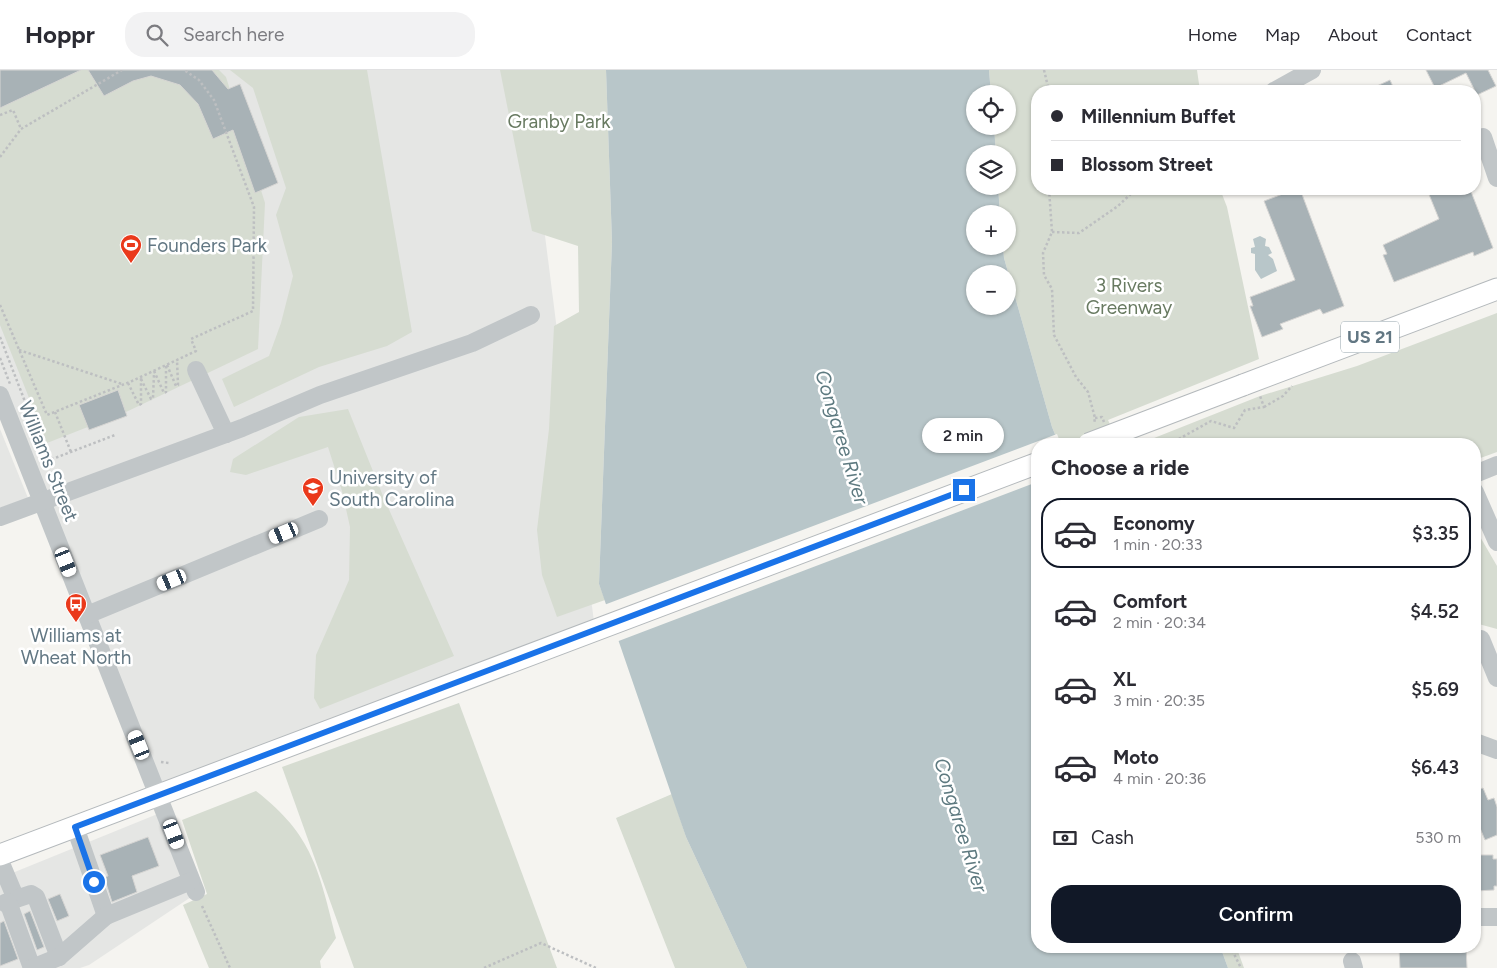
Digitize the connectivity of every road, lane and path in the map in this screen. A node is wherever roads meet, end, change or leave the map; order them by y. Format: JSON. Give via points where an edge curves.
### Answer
{"nodes":[{"id":1,"x":122,"y":70,"type":"edge"},
{"id":2,"x":184,"y":70,"type":"edge"},
{"id":3,"x":1044,"y":70,"type":"edge"},
{"id":4,"x":1312,"y":70,"type":"edge"},
{"id":5,"x":1048,"y":85,"type":"edge"},
{"id":6,"x":1285,"y":85,"type":"edge"},
{"id":7,"x":0,"y":115,"type":"edge"},
{"id":8,"x":21,"y":129,"type":"junction"},
{"id":9,"x":1484,"y":137,"type":"dead end"},
{"id":10,"x":0,"y":157,"type":"edge"},
{"id":11,"x":1497,"y":178,"type":"edge"},
{"id":12,"x":1049,"y":195,"type":"edge"},
{"id":13,"x":1130,"y":195,"type":"edge"},
{"id":14,"x":1052,"y":232,"type":"junction"},
{"id":15,"x":1497,"y":289,"type":"edge"},
{"id":16,"x":0,"y":305,"type":"edge"},
{"id":17,"x":531,"y":315,"type":"dead end"},
{"id":18,"x":0,"y":337,"type":"edge"},
{"id":19,"x":19,"y":350,"type":"junction"},
{"id":20,"x":7,"y":355,"type":"junction"},
{"id":21,"x":0,"y":358,"type":"edge"},
{"id":22,"x":177,"y":360,"type":"junction"},
{"id":23,"x":166,"y":365,"type":"junction"},
{"id":24,"x":196,"y":370,"type":"dead end"},
{"id":25,"x":154,"y":371,"type":"junction"},
{"id":26,"x":141,"y":377,"type":"junction"},
{"id":27,"x":128,"y":383,"type":"junction"},
{"id":28,"x":123,"y":385,"type":"junction"},
{"id":29,"x":1292,"y":386,"type":"dead end"},
{"id":30,"x":1251,"y":391,"type":"junction"},
{"id":31,"x":22,"y":394,"type":"junction"},
{"id":32,"x":8,"y":396,"type":"edge"},
{"id":33,"x":1264,"y":407,"type":"junction"},
{"id":34,"x":55,"y":412,"type":"junction"},
{"id":35,"x":226,"y":434,"type":"junction"},
{"id":36,"x":115,"y":435,"type":"dead end"},
{"id":37,"x":1090,"y":435,"type":"edge"},
{"id":38,"x":1181,"y":438,"type":"edge"},
{"id":39,"x":71,"y":452,"type":"junction"},
{"id":40,"x":48,"y":460,"type":"junction"},
{"id":41,"x":1497,"y":465,"type":"edge"},
{"id":42,"x":1031,"y":466,"type":"edge"},
{"id":43,"x":29,"y":468,"type":"junction"},
{"id":44,"x":1481,"y":472,"type":"edge"},
{"id":45,"x":42,"y":501,"type":"junction"},
{"id":46,"x":1481,"y":506,"type":"edge"},
{"id":47,"x":0,"y":517,"type":"edge"},
{"id":48,"x":320,"y":519,"type":"dead end"},
{"id":49,"x":1497,"y":542,"type":"edge"},
{"id":50,"x":87,"y":615,"type":"junction"},
{"id":51,"x":1481,"y":639,"type":"dead end"},
{"id":52,"x":1497,"y":678,"type":"edge"},
{"id":53,"x":1481,"y":744,"type":"edge"},
{"id":54,"x":1497,"y":750,"type":"edge"},
{"id":55,"x":157,"y":758,"type":"dead end"},
{"id":56,"x":169,"y":763,"type":"dead end"},
{"id":57,"x":159,"y":795,"type":"junction"},
{"id":58,"x":75,"y":827,"type":"junction"},
{"id":59,"x":0,"y":855,"type":"edge"},
{"id":60,"x":0,"y":862,"type":"edge"},
{"id":61,"x":194,"y":886,"type":"junction"},
{"id":62,"x":8,"y":902,"type":"edge"},
{"id":63,"x":106,"y":916,"type":"junction"},
{"id":64,"x":1481,"y":917,"type":"edge"},
{"id":65,"x":1497,"y":917,"type":"edge"},
{"id":66,"x":1234,"y":953,"type":"edge"},
{"id":67,"x":59,"y":958,"type":"junction"},
{"id":68,"x":32,"y":968,"type":"edge"},
{"id":69,"x":230,"y":968,"type":"edge"},
{"id":70,"x":484,"y":968,"type":"edge"},
{"id":71,"x":596,"y":968,"type":"edge"},
{"id":72,"x":1241,"y":968,"type":"edge"}],
"edges":[{"from":1,"to":8,"type":"path"},
{"from":2,"to":22,"type":"path","via":[[199,80],[214,100],[254,207],[253,311],[191,339],[196,350]]},
{"from":3,"to":5,"type":"path"},
{"from":4,"to":6,"type":"street"},
{"from":7,"to":8,"type":"path","via":[[13,110]]},
{"from":8,"to":10,"type":"path"},
{"from":9,"to":11,"type":"street"},
{"from":12,"to":14,"type":"path"},
{"from":13,"to":14,"type":"path","via":[[1080,232]]},
{"from":14,"to":37,"type":"path","via":[[1043,253],[1044,275],[1052,289],[1054,335],[1076,377],[1088,392],[1095,418]]},
{"from":15,"to":30,"type":"main road","number":"US 21"},
{"from":16,"to":19,"type":"path"},
{"from":17,"to":35,"type":"street","via":[[472,343],[320,395]]},
{"from":18,"to":20,"type":"path"},
{"from":19,"to":28,"type":"path"},
{"from":19,"to":34,"type":"path","via":[[47,415]]},
{"from":20,"to":21,"type":"path"},
{"from":20,"to":31,"type":"path"},
{"from":22,"to":23,"type":"path"},
{"from":22,"to":23,"type":"path","via":[[176,386]]},
{"from":23,"to":25,"type":"path"},
{"from":23,"to":25,"type":"path","via":[[164,393]]},
{"from":24,"to":35,"type":"street"},
{"from":25,"to":26,"type":"path"},
{"from":25,"to":26,"type":"path","via":[[154,398],[151,399]]},
{"from":26,"to":27,"type":"path"},
{"from":26,"to":27,"type":"path","via":[[141,404],[138,405]]},
{"from":27,"to":28,"type":"path"},
{"from":28,"to":34,"type":"path"},
{"from":29,"to":33,"type":"path"},
{"from":30,"to":33,"type":"path"},
{"from":30,"to":37,"type":"main road","number":"US 21","bridge":true},
{"from":31,"to":32,"type":"path"},
{"from":31,"to":40,"type":"path"},
{"from":32,"to":43,"type":"street","name":"Williams Street"},
{"from":33,"to":38,"type":"path","via":[[1245,410],[1234,428],[1211,422]]},
{"from":34,"to":39,"type":"path"},
{"from":35,"to":45,"type":"street"},
{"from":36,"to":39,"type":"path"},
{"from":39,"to":40,"type":"path"},
{"from":40,"to":43,"type":"path"},
{"from":41,"to":44,"type":"street"},
{"from":42,"to":57,"type":"main road"},
{"from":43,"to":45,"type":"street","name":"Williams Street"},
{"from":45,"to":47,"type":"street"},
{"from":45,"to":50,"type":"street","name":"Williams Street"},
{"from":46,"to":49,"type":"street"},
{"from":48,"to":50,"type":"street"},
{"from":50,"to":57,"type":"street","name":"Williams Street"},
{"from":51,"to":52,"type":"street"},
{"from":53,"to":54,"type":"street"},
{"from":55,"to":56,"type":"path"},
{"from":57,"to":58,"type":"main road"},
{"from":57,"to":61,"type":"street","name":"Williams Street"},
{"from":58,"to":59,"type":"main road"},
{"from":58,"to":63,"type":"street"},
{"from":60,"to":62,"type":"street"},
{"from":61,"to":63,"type":"street"},
{"from":61,"to":69,"type":"path"},
{"from":62,"to":67,"type":"street","via":[[30,894],[36,897]]},
{"from":62,"to":68,"type":"street"},
{"from":63,"to":67,"type":"street"},
{"from":64,"to":65,"type":"street"},
{"from":66,"to":72,"type":"path"},
{"from":67,"to":68,"type":"street"},
{"from":70,"to":71,"type":"path","via":[[541,943]]}]}
